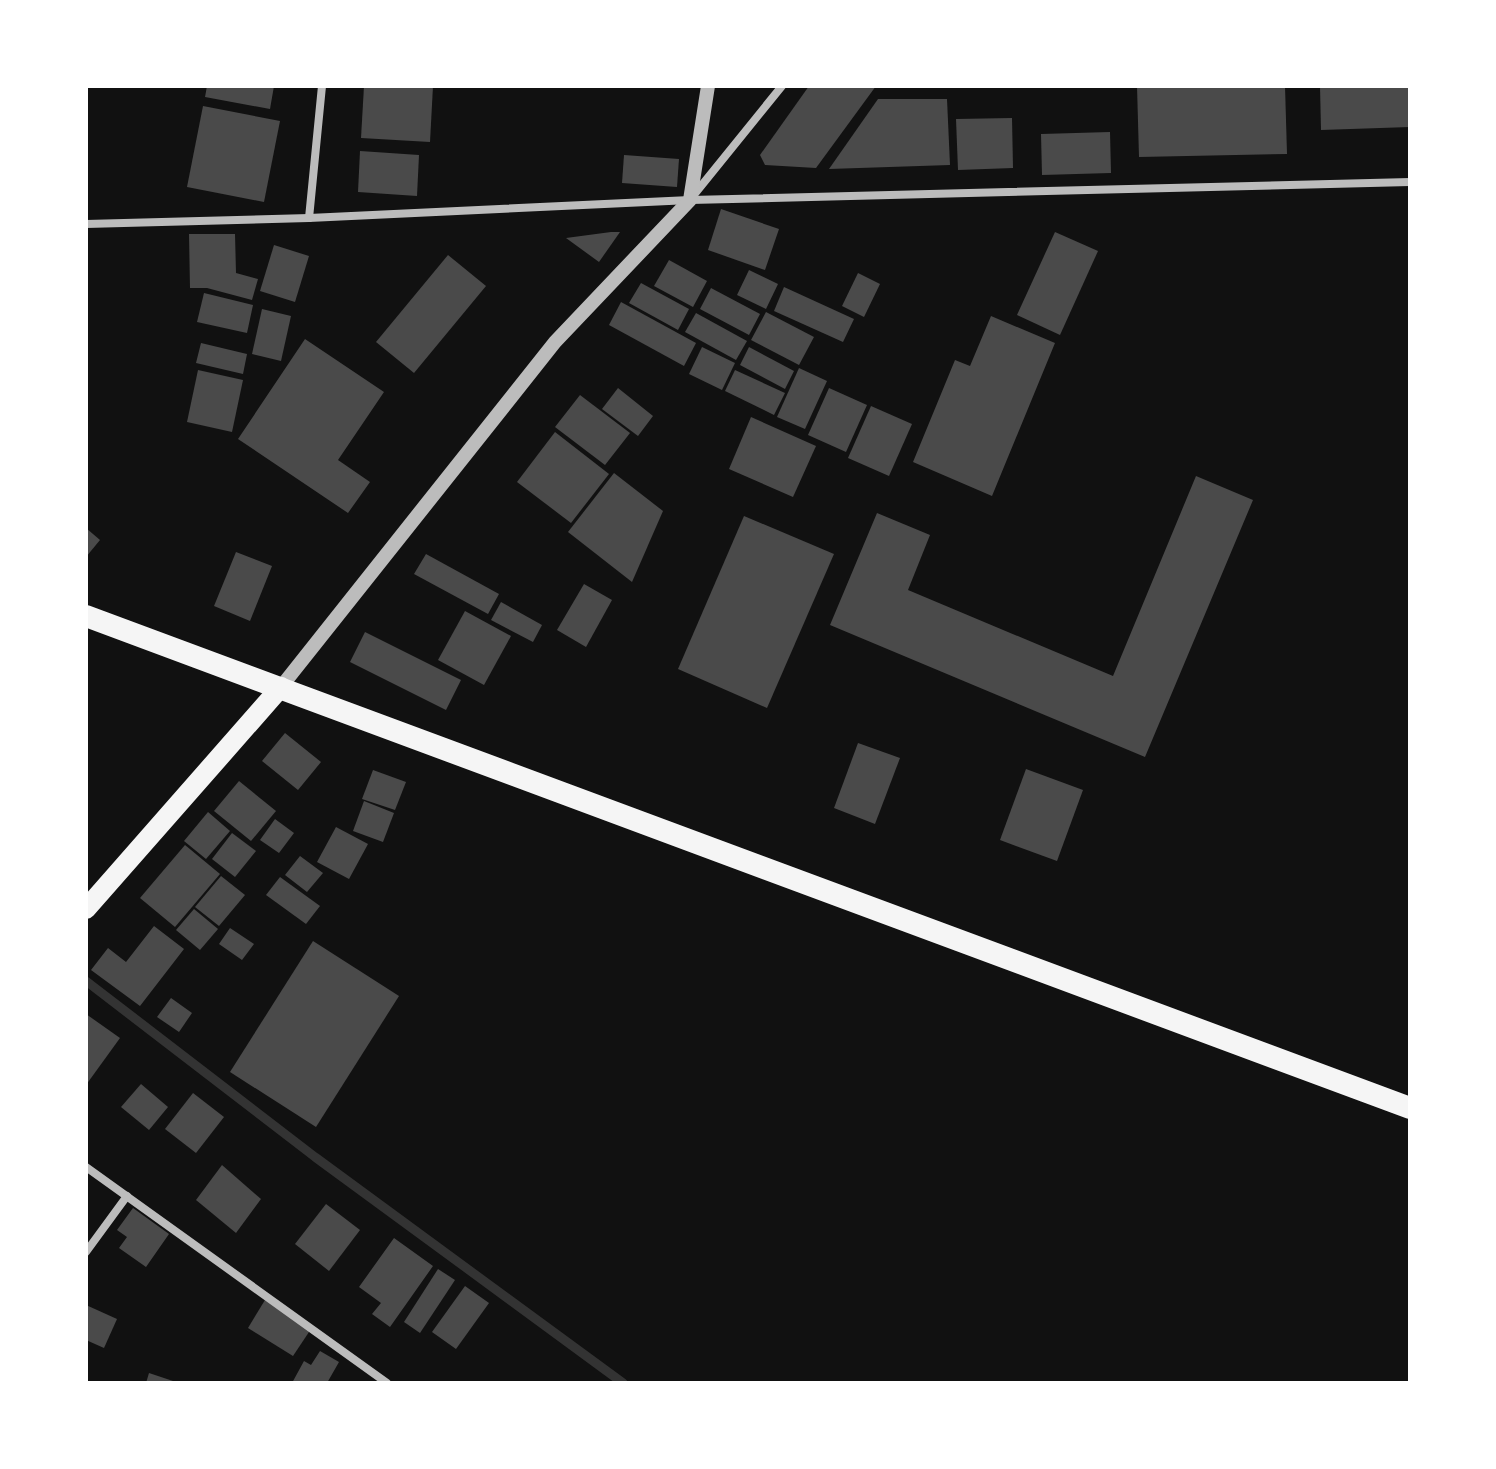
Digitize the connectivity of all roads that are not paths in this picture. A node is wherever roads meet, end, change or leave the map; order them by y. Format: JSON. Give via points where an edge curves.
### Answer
{"nodes":[{"id":1,"x":322,"y":86,"type":"edge"},
{"id":2,"x":708,"y":86,"type":"edge"},
{"id":3,"x":782,"y":86,"type":"edge"},
{"id":4,"x":1410,"y":182,"type":"edge"},
{"id":5,"x":690,"y":200,"type":"junction"},
{"id":6,"x":309,"y":218,"type":"junction"},
{"id":7,"x":86,"y":224,"type":"edge"},
{"id":8,"x":86,"y":616,"type":"edge"},
{"id":9,"x":281,"y":687,"type":"junction"},
{"id":10,"x":86,"y":909,"type":"edge"},
{"id":11,"x":1410,"y":1108,"type":"edge"},
{"id":12,"x":86,"y":1167,"type":"edge"},
{"id":13,"x":127,"y":1196,"type":"junction"},
{"id":14,"x":86,"y":1252,"type":"edge"},
{"id":15,"x":387,"y":1383,"type":"edge"}],
"edges":[{"from":1,"to":6,"type":"street"},
{"from":2,"to":5,"type":"street"},
{"from":3,"to":5,"type":"street"},
{"from":4,"to":5,"type":"street"},
{"from":5,"to":6,"type":"street"},
{"from":5,"to":9,"type":"street","via":[[555,342]]},
{"from":6,"to":7,"type":"street"},
{"from":8,"to":9,"type":"highway"},
{"from":9,"to":10,"type":"main road"},
{"from":9,"to":11,"type":"highway"},
{"from":12,"to":13,"type":"street"},
{"from":13,"to":14,"type":"street"},
{"from":13,"to":15,"type":"street"}]}
